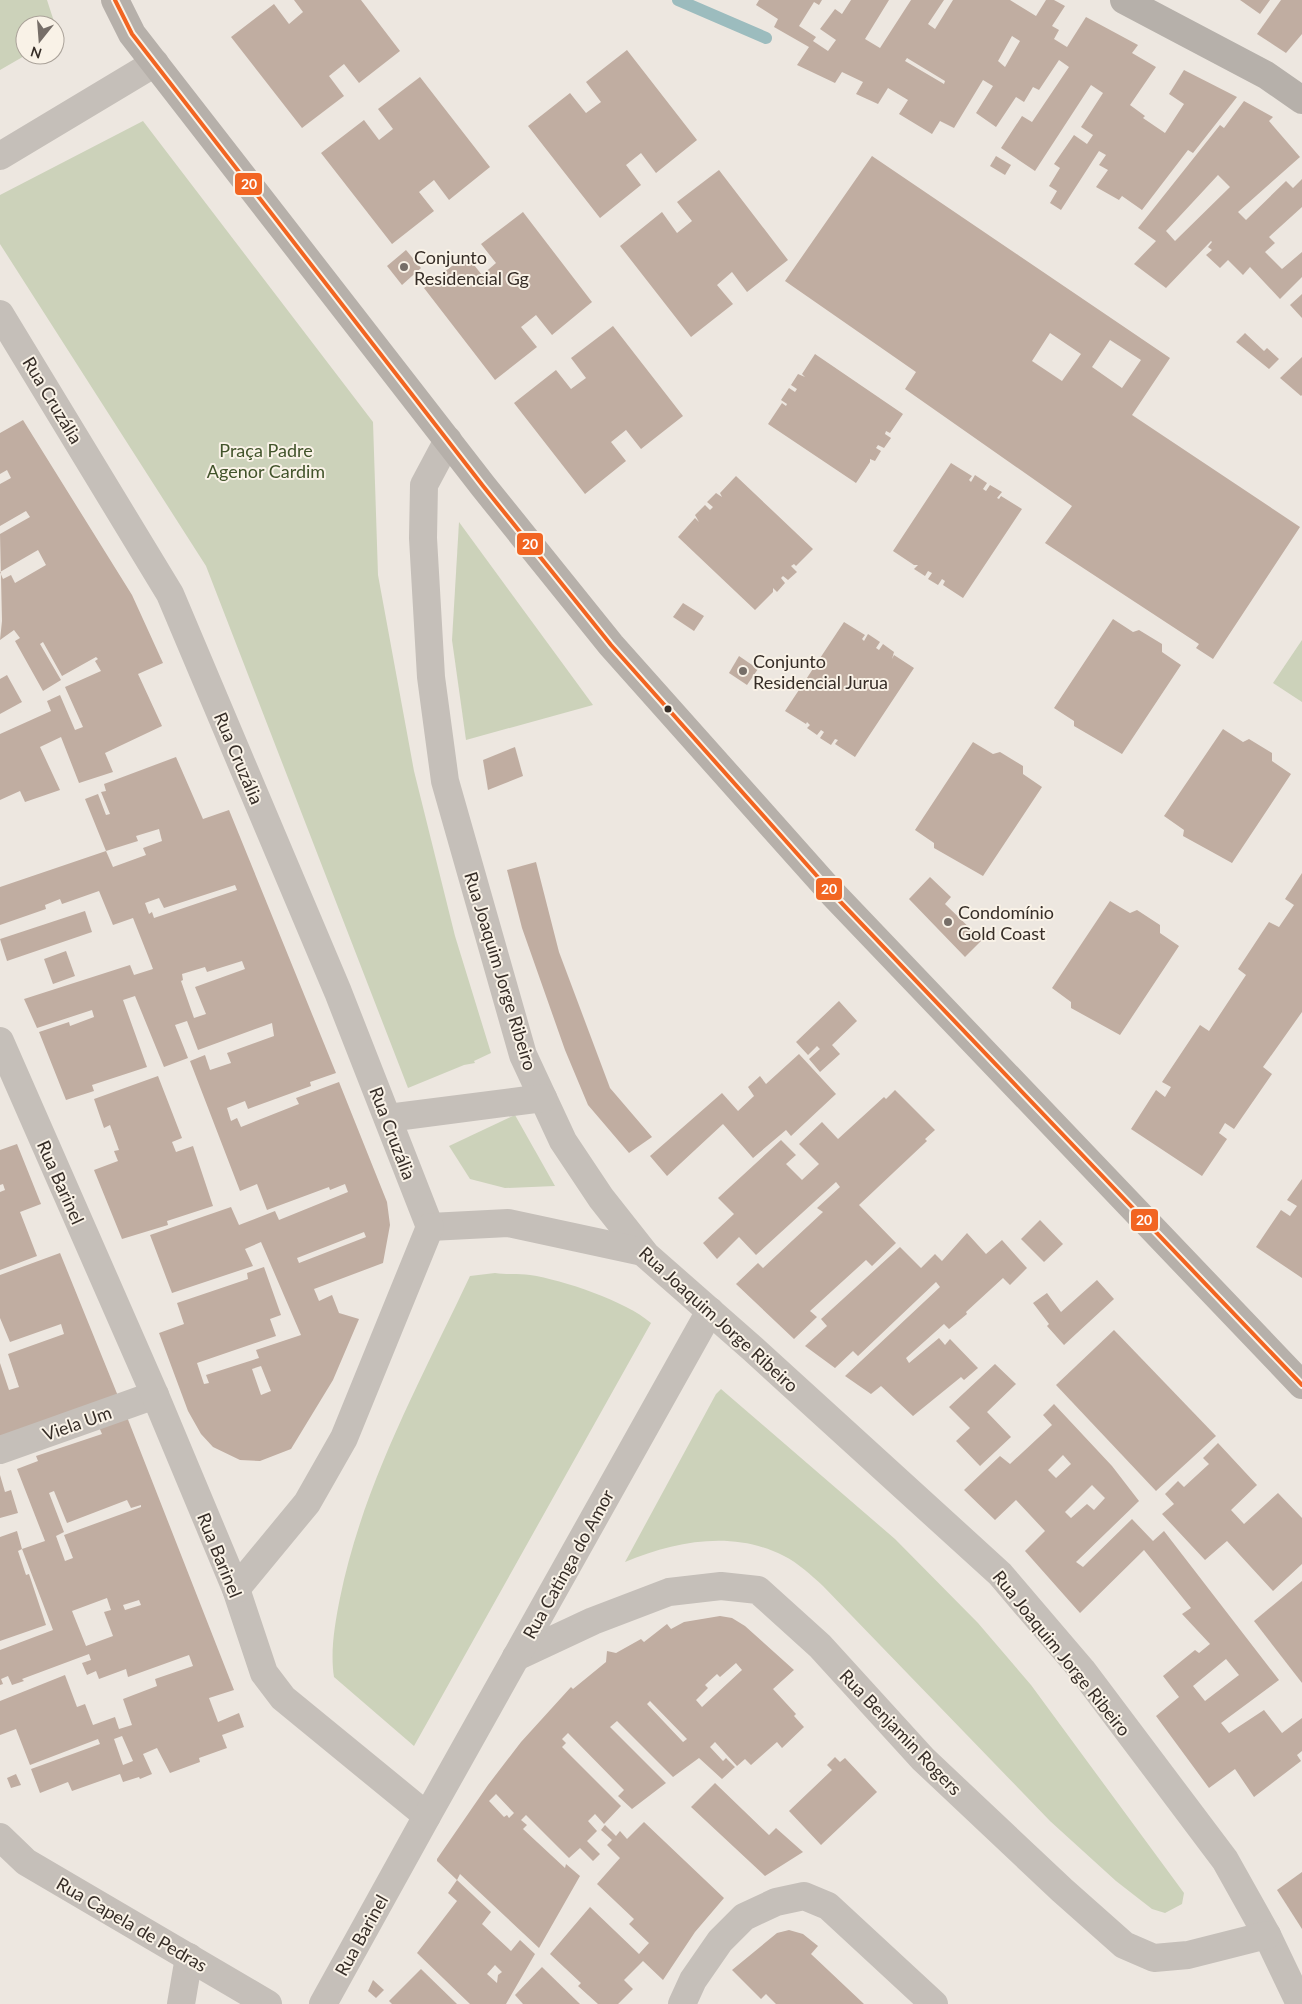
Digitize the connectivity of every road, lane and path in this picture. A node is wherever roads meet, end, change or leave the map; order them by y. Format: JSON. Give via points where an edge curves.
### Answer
{"nodes":[{"id":1,"x":115,"y":0,"type":"edge"},
{"id":2,"x":1124,"y":0,"type":"edge"},
{"id":3,"x":154,"y":63,"type":"junction"},
{"id":4,"x":1302,"y":100,"type":"edge"},
{"id":5,"x":0,"y":156,"type":"edge"},
{"id":6,"x":0,"y":314,"type":"edge"},
{"id":7,"x":448,"y":440,"type":"junction"},
{"id":8,"x":0,"y":1042,"type":"edge"},
{"id":9,"x":543,"y":1098,"type":"junction"},
{"id":10,"x":388,"y":1118,"type":"junction"},
{"id":11,"x":430,"y":1227,"type":"junction"},
{"id":12,"x":643,"y":1252,"type":"junction"},
{"id":13,"x":710,"y":1312,"type":"junction"},
{"id":14,"x":1302,"y":1385,"type":"edge"},
{"id":15,"x":154,"y":1395,"type":"junction"},
{"id":16,"x":0,"y":1450,"type":"edge"},
{"id":17,"x":236,"y":1589,"type":"junction"},
{"id":18,"x":516,"y":1657,"type":"junction"},
{"id":19,"x":427,"y":1816,"type":"junction"},
{"id":20,"x":0,"y":1837,"type":"edge"},
{"id":21,"x":1267,"y":1935,"type":"junction"},
{"id":22,"x":189,"y":1957,"type":"junction"},
{"id":23,"x":181,"y":2004,"type":"edge"},
{"id":24,"x":268,"y":2004,"type":"edge"},
{"id":25,"x":323,"y":2004,"type":"edge"},
{"id":26,"x":682,"y":2004,"type":"edge"},
{"id":27,"x":934,"y":2004,"type":"edge"},
{"id":28,"x":1300,"y":2004,"type":"edge"}],
"edges":[{"from":1,"to":3,"type":"main road","via":[[132,34]]},
{"from":2,"to":4,"type":"main road","via":[[1266,75]]},
{"from":3,"to":5,"type":"street"},
{"from":3,"to":7,"type":"main road"},
{"from":6,"to":10,"type":"street","name":"Rua Cruzália","via":[[170,594]]},
{"from":7,"to":9,"type":"street","name":"Rua Joaquim Jorge Ribeiro","via":[[424,485],[423,538],[431,677],[445,781],[523,1055]]},
{"from":7,"to":14,"type":"main road","via":[[611,645],[833,894]]},
{"from":8,"to":15,"type":"street","name":"Rua Barinel"},
{"from":9,"to":10,"type":"street"},
{"from":9,"to":12,"type":"street","name":"Rua Joaquim Jorge Ribeiro","via":[[563,1141],[600,1198]]},
{"from":10,"to":11,"type":"street","name":"Rua Cruzália"},
{"from":11,"to":12,"type":"street","via":[[508,1223]]},
{"from":11,"to":17,"type":"street","via":[[344,1438],[307,1503]]},
{"from":12,"to":13,"type":"street","name":"Rua Joaquim Jorge Ribeiro"},
{"from":13,"to":18,"type":"street","name":"Rua Catinga do Amor"},
{"from":13,"to":21,"type":"street","name":"Rua Joaquim Jorge Ribeiro","via":[[1000,1574],[1082,1670],[1219,1852]]},
{"from":15,"to":16,"type":"street","name":"Viela Um"},
{"from":15,"to":17,"type":"street","name":"Rua Barinel"},
{"from":17,"to":19,"type":"street","name":"Rua Barinel","via":[[264,1673],[282,1698]]},
{"from":18,"to":19,"type":"street","name":"Rua Catinga do Amor"},
{"from":18,"to":21,"type":"street","name":"Rua Benjamin Rogers","via":[[593,1621],[670,1592],[721,1586],[758,1590],[820,1646],[923,1758],[1124,1944],[1154,1958],[1188,1955]]},
{"from":19,"to":25,"type":"street","name":"Rua Barinel"},
{"from":20,"to":22,"type":"street","name":"Rua Capela de Pedras","via":[[26,1862]]},
{"from":21,"to":28,"type":"street","name":"Rua Joaquim Jorge Ribeiro"},
{"from":22,"to":23,"type":"street"},
{"from":22,"to":24,"type":"street","name":"Rua Capela de Pedras"},
{"from":26,"to":27,"type":"street","via":[[693,1980],[720,1941],[744,1916],[776,1902],[804,1896],[828,1906]]}]}
